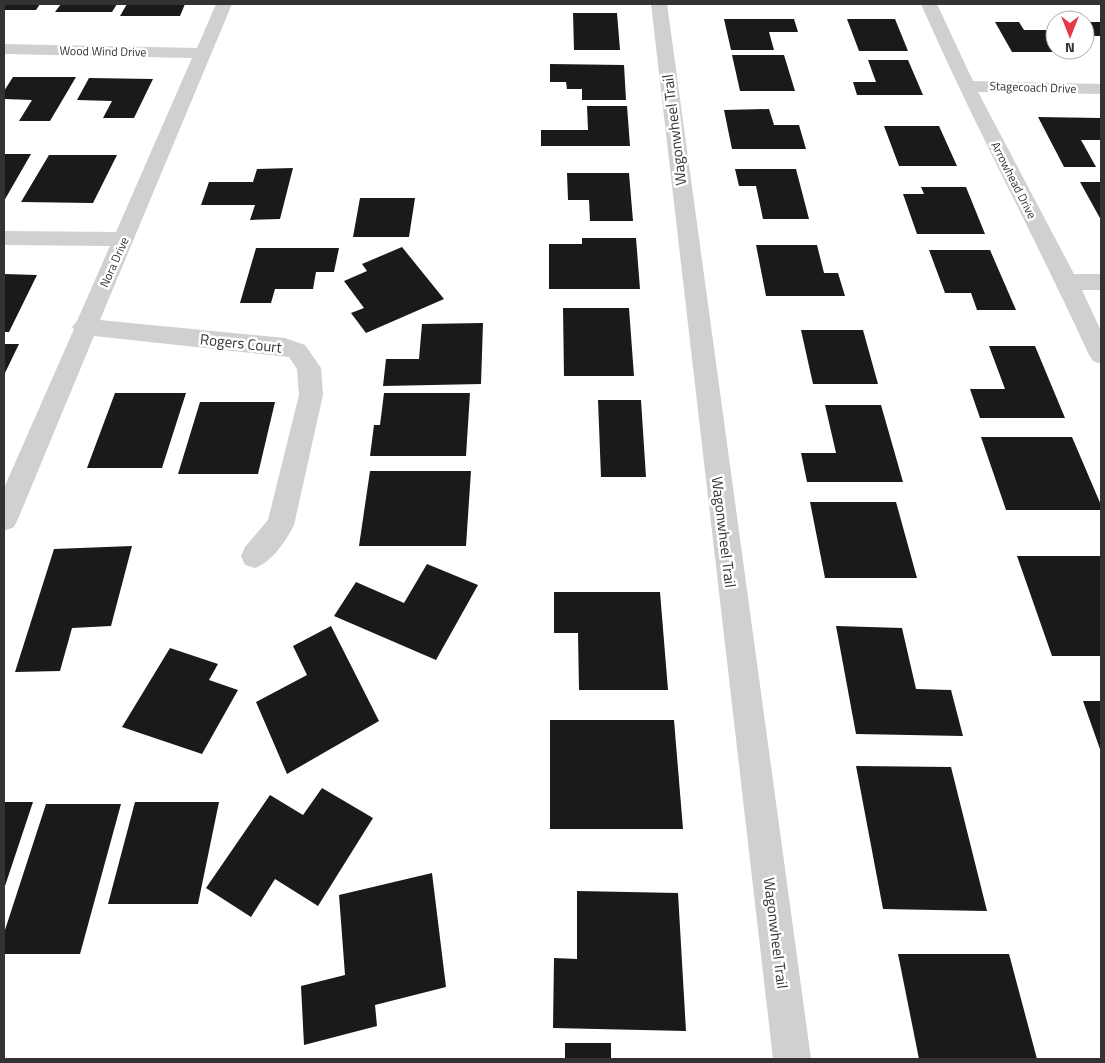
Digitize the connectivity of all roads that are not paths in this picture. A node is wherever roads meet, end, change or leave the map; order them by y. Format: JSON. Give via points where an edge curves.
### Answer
{"nodes":[{"id":1,"x":224,"y":4,"type":"edge"},
{"id":2,"x":659,"y":4,"type":"edge"},
{"id":3,"x":929,"y":4,"type":"edge"},
{"id":4,"x":4,"y":50,"type":"edge"},
{"id":5,"x":202,"y":53,"type":"junction"},
{"id":6,"x":966,"y":86,"type":"junction"},
{"id":7,"x":1101,"y":89,"type":"edge"},
{"id":8,"x":4,"y":238,"type":"edge"},
{"id":9,"x":124,"y":239,"type":"junction"},
{"id":10,"x":1067,"y":282,"type":"junction"},
{"id":11,"x":1101,"y":282,"type":"edge"},
{"id":12,"x":84,"y":327,"type":"junction"},
{"id":13,"x":1101,"y":355,"type":"edge"},
{"id":14,"x":4,"y":519,"type":"edge"},
{"id":15,"x":254,"y":556,"type":"dead end"},
{"id":16,"x":792,"y":1059,"type":"edge"}],
"edges":[{"from":1,"to":5,"type":"street","name":"Nora Drive"},
{"from":2,"to":16,"type":"street","name":"Wagonwheel Trail"},
{"from":3,"to":6,"type":"street","name":"Arrowhead Drive"},
{"from":4,"to":5,"type":"street","name":"Wood Wind Drive"},
{"from":5,"to":9,"type":"street","name":"Nora Drive"},
{"from":6,"to":7,"type":"street","name":"Stagecoach Drive"},
{"from":6,"to":10,"type":"street","name":"Arrowhead Drive"},
{"from":8,"to":9,"type":"street"},
{"from":9,"to":12,"type":"street","name":"Nora Drive"},
{"from":10,"to":11,"type":"street"},
{"from":10,"to":13,"type":"street","name":"Arrowhead Drive"},
{"from":12,"to":14,"type":"street","name":"Nora Drive"},
{"from":12,"to":15,"type":"street","name":"Rogers Court","via":[[285,347],[297,351],[309,368],[311,395],[280,525]]}]}
